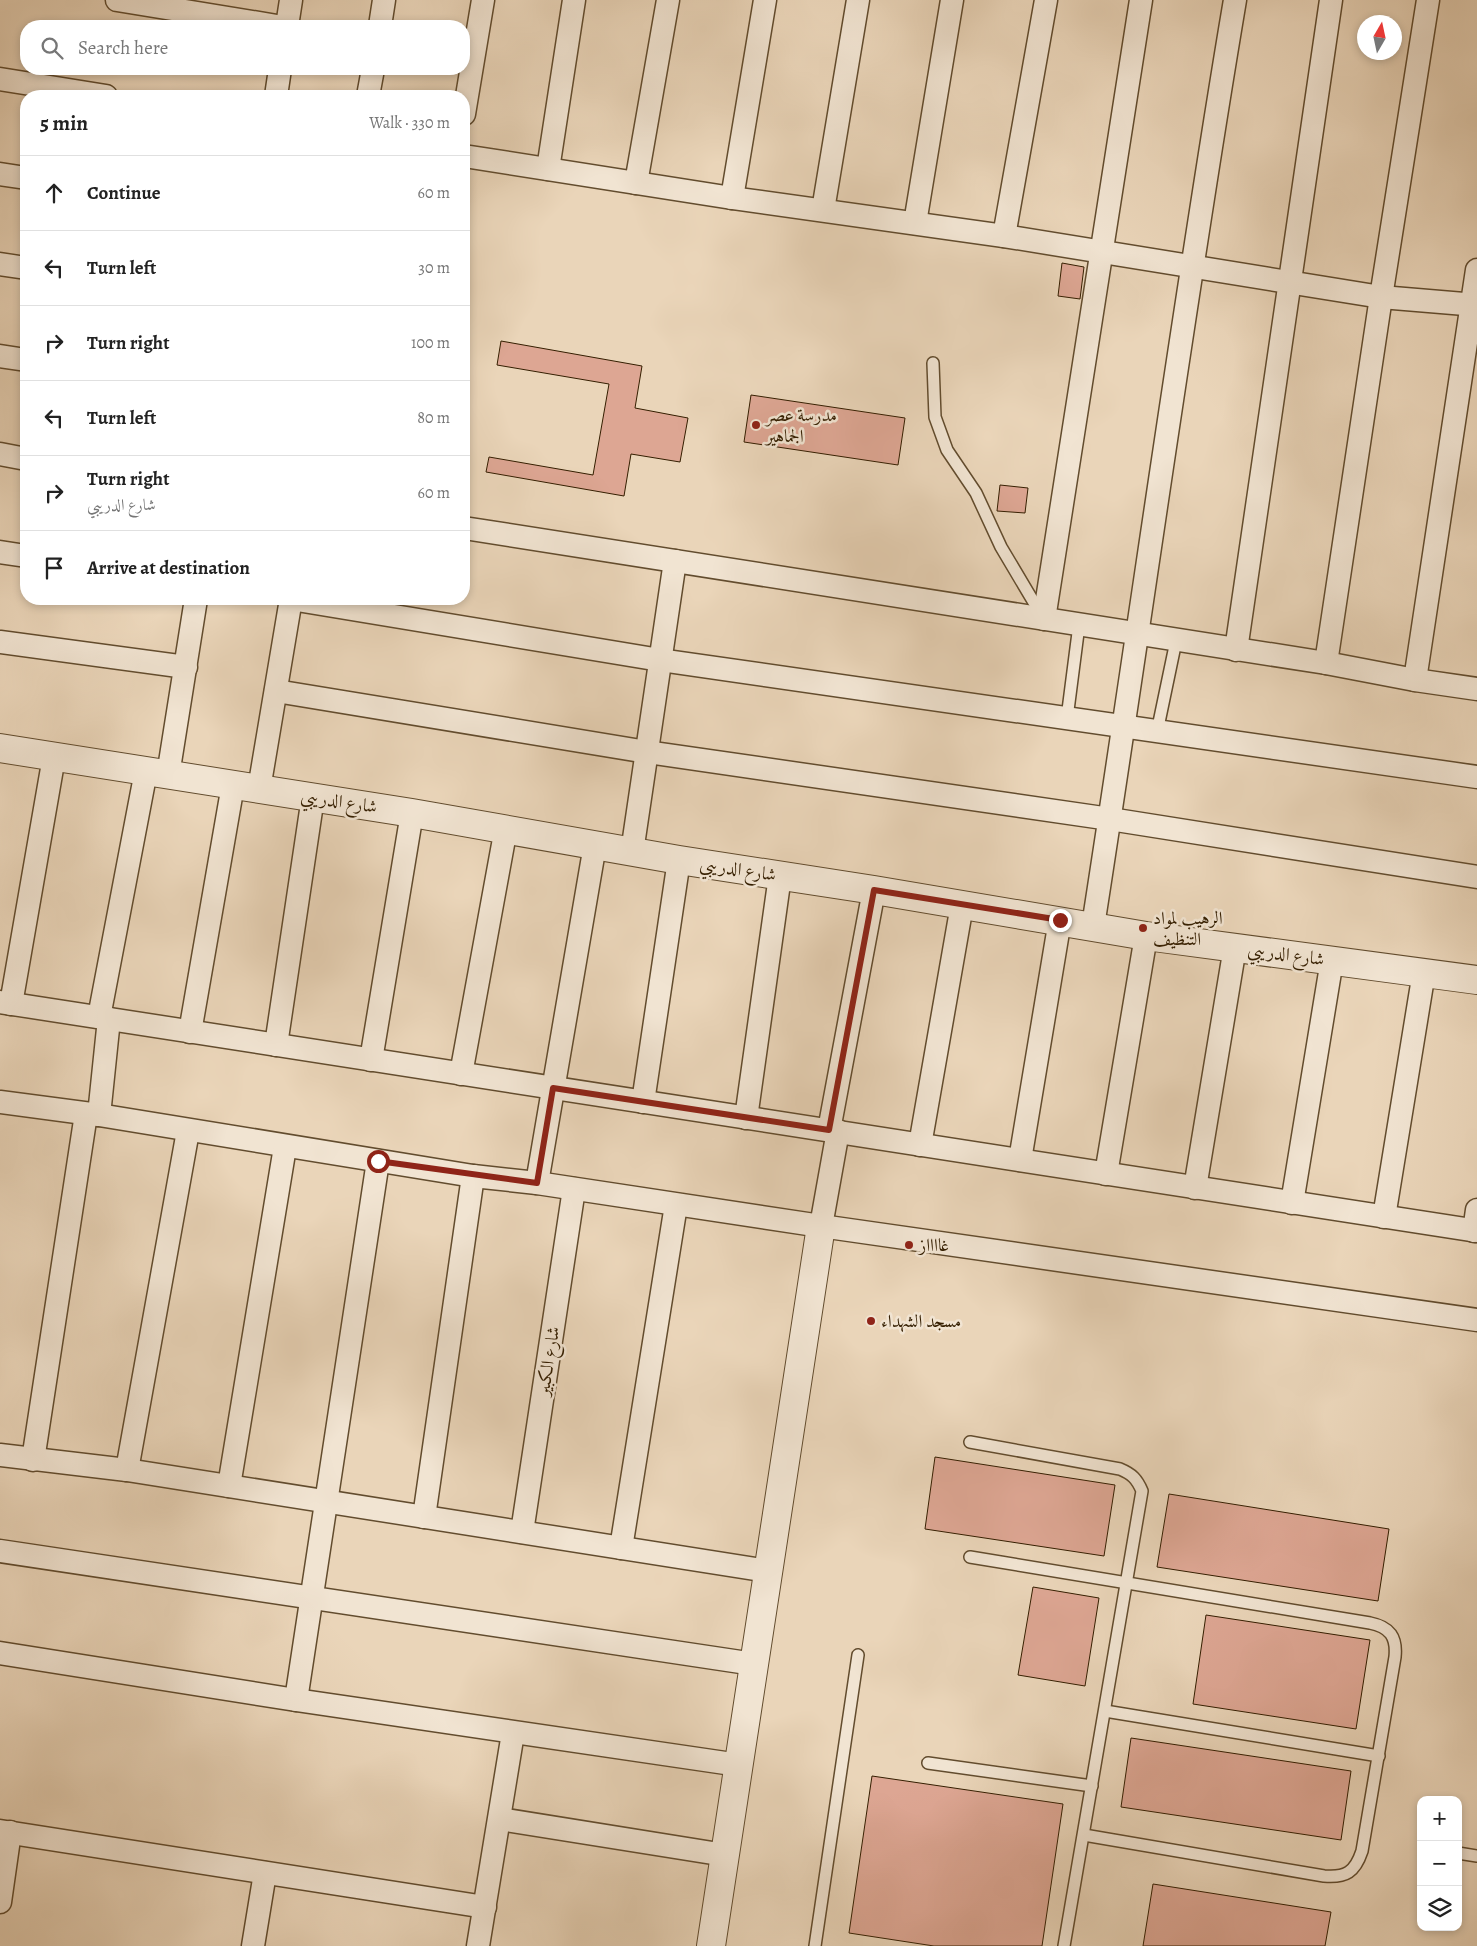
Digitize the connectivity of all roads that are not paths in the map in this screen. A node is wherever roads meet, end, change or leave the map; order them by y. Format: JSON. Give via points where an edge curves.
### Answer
{"nodes":[{"id":1,"x":117,"y":0,"type":"edge"},
{"id":2,"x":291,"y":0,"type":"edge"},
{"id":3,"x":384,"y":0,"type":"edge"},
{"id":4,"x":483,"y":0,"type":"edge"},
{"id":5,"x":574,"y":0,"type":"edge"},
{"id":6,"x":668,"y":0,"type":"edge"},
{"id":7,"x":765,"y":0,"type":"edge"},
{"id":8,"x":858,"y":0,"type":"edge"},
{"id":9,"x":952,"y":0,"type":"edge"},
{"id":10,"x":1046,"y":0,"type":"edge"},
{"id":11,"x":1141,"y":0,"type":"edge"},
{"id":12,"x":1235,"y":0,"type":"edge"},
{"id":13,"x":1331,"y":0,"type":"edge"},
{"id":14,"x":1428,"y":0,"type":"edge"},
{"id":15,"x":239,"y":20,"type":"edge"},
{"id":16,"x":288,"y":20,"type":"edge"},
{"id":17,"x":381,"y":20,"type":"edge"},
{"id":18,"x":279,"y":75,"type":"edge"},
{"id":19,"x":372,"y":75,"type":"edge"},
{"id":20,"x":0,"y":79,"type":"edge"},
{"id":21,"x":69,"y":90,"type":"edge"},
{"id":22,"x":277,"y":90,"type":"edge"},
{"id":23,"x":369,"y":90,"type":"edge"},
{"id":24,"x":468,"y":90,"type":"edge"},
{"id":25,"x":470,"y":157,"type":"edge"},
{"id":26,"x":548,"y":169,"type":"junction"},
{"id":27,"x":0,"y":174,"type":"edge"},
{"id":28,"x":20,"y":177,"type":"edge"},
{"id":29,"x":636,"y":183,"type":"junction"},
{"id":30,"x":732,"y":198,"type":"junction"},
{"id":31,"x":823,"y":210,"type":"junction"},
{"id":32,"x":915,"y":223,"type":"junction"},
{"id":33,"x":1004,"y":236,"type":"junction"},
{"id":34,"x":1101,"y":252,"type":"junction"},
{"id":35,"x":0,"y":264,"type":"edge"},
{"id":36,"x":20,"y":267,"type":"edge"},
{"id":37,"x":1193,"y":268,"type":"junction"},
{"id":38,"x":1477,"y":270,"type":"edge"},
{"id":39,"x":1288,"y":283,"type":"junction"},
{"id":40,"x":1381,"y":297,"type":"junction"},
{"id":41,"x":1474,"y":305,"type":"edge"},
{"id":42,"x":0,"y":356,"type":"edge"},
{"id":43,"x":20,"y":359,"type":"edge"},
{"id":44,"x":932,"y":363,"type":"dead end"},
{"id":45,"x":0,"y":454,"type":"edge"},
{"id":46,"x":20,"y":458,"type":"edge"},
{"id":47,"x":470,"y":529,"type":"edge"},
{"id":48,"x":0,"y":552,"type":"edge"},
{"id":49,"x":20,"y":555,"type":"edge"},
{"id":50,"x":675,"y":562,"type":"junction"},
{"id":51,"x":195,"y":605,"type":"edge"},
{"id":52,"x":290,"y":605,"type":"edge"},
{"id":53,"x":327,"y":605,"type":"edge"},
{"id":54,"x":1044,"y":619,"type":"junction"},
{"id":55,"x":1079,"y":625,"type":"junction"},
{"id":56,"x":1138,"y":635,"type":"junction"},
{"id":57,"x":1176,"y":641,"type":"junction"},
{"id":58,"x":0,"y":642,"type":"edge"},
{"id":59,"x":1236,"y":650,"type":"junction"},
{"id":60,"x":660,"y":660,"type":"junction"},
{"id":61,"x":1326,"y":663,"type":"junction"},
{"id":62,"x":186,"y":667,"type":"junction"},
{"id":63,"x":1415,"y":680,"type":"junction"},
{"id":64,"x":1477,"y":689,"type":"edge"},
{"id":65,"x":276,"y":690,"type":"junction"},
{"id":66,"x":1067,"y":718,"type":"junction"},
{"id":67,"x":1125,"y":728,"type":"junction"},
{"id":68,"x":1156,"y":732,"type":"junction"},
{"id":69,"x":0,"y":748,"type":"edge"},
{"id":70,"x":647,"y":752,"type":"junction"},
{"id":71,"x":54,"y":757,"type":"junction"},
{"id":72,"x":157,"y":773,"type":"junction"},
{"id":73,"x":1477,"y":777,"type":"edge"},
{"id":74,"x":246,"y":787,"type":"junction"},
{"id":75,"x":313,"y":797,"type":"junction"},
{"id":76,"x":412,"y":813,"type":"junction"},
{"id":77,"x":1110,"y":819,"type":"junction"},
{"id":78,"x":506,"y":828,"type":"junction"},
{"id":79,"x":595,"y":845,"type":"junction"},
{"id":80,"x":632,"y":852,"type":"junction"},
{"id":81,"x":679,"y":860,"type":"junction"},
{"id":82,"x":780,"y":876,"type":"junction"},
{"id":83,"x":1477,"y":877,"type":"edge"},
{"id":84,"x":874,"y":890,"type":"junction"},
{"id":85,"x":962,"y":905,"type":"junction"},
{"id":86,"x":1060,"y":920,"type":"junction"},
{"id":87,"x":1092,"y":926,"type":"junction"},
{"id":88,"x":1146,"y":936,"type":"junction"},
{"id":89,"x":1235,"y":946,"type":"junction"},
{"id":90,"x":1332,"y":960,"type":"junction"},
{"id":91,"x":1424,"y":972,"type":"junction"},
{"id":92,"x":1477,"y":980,"type":"edge"},
{"id":93,"x":5,"y":1003,"type":"edge"},
{"id":94,"x":104,"y":1018,"type":"junction"},
{"id":95,"x":190,"y":1032,"type":"junction"},
{"id":96,"x":276,"y":1045,"type":"junction"},
{"id":97,"x":371,"y":1060,"type":"junction"},
{"id":98,"x":461,"y":1074,"type":"junction"},
{"id":99,"x":553,"y":1088,"type":"junction"},
{"id":100,"x":0,"y":1102,"type":"edge"},
{"id":101,"x":642,"y":1102,"type":"junction"},
{"id":102,"x":92,"y":1115,"type":"junction"},
{"id":103,"x":746,"y":1118,"type":"junction"},
{"id":104,"x":834,"y":1130,"type":"junction"},
{"id":105,"x":188,"y":1131,"type":"junction"},
{"id":106,"x":920,"y":1145,"type":"junction"},
{"id":107,"x":285,"y":1147,"type":"junction"},
{"id":108,"x":1020,"y":1160,"type":"junction"},
{"id":109,"x":378,"y":1161,"type":"junction"},
{"id":110,"x":1106,"y":1174,"type":"junction"},
{"id":111,"x":473,"y":1176,"type":"junction"},
{"id":112,"x":537,"y":1183,"type":"junction"},
{"id":113,"x":1195,"y":1188,"type":"junction"},
{"id":114,"x":574,"y":1189,"type":"junction"},
{"id":115,"x":1292,"y":1203,"type":"junction"},
{"id":116,"x":676,"y":1205,"type":"junction"},
{"id":117,"x":1384,"y":1217,"type":"junction"},
{"id":118,"x":1476,"y":1224,"type":"edge"},
{"id":119,"x":821,"y":1226,"type":"junction"},
{"id":120,"x":1477,"y":1320,"type":"edge"},
{"id":121,"x":970,"y":1442,"type":"dead end"},
{"id":122,"x":0,"y":1455,"type":"edge"},
{"id":123,"x":33,"y":1460,"type":"junction"},
{"id":124,"x":127,"y":1470,"type":"junction"},
{"id":125,"x":229,"y":1486,"type":"junction"},
{"id":126,"x":324,"y":1501,"type":"junction"},
{"id":127,"x":424,"y":1517,"type":"junction"},
{"id":128,"x":522,"y":1532,"type":"junction"},
{"id":129,"x":622,"y":1548,"type":"junction"},
{"id":130,"x":0,"y":1551,"type":"edge"},
{"id":131,"x":970,"y":1557,"type":"dead end"},
{"id":132,"x":768,"y":1571,"type":"junction"},
{"id":133,"x":1127,"y":1582,"type":"junction"},
{"id":134,"x":312,"y":1598,"type":"junction"},
{"id":135,"x":0,"y":1653,"type":"edge"},
{"id":136,"x":858,"y":1655,"type":"dead end"},
{"id":137,"x":754,"y":1664,"type":"junction"},
{"id":138,"x":296,"y":1700,"type":"junction"},
{"id":139,"x":1105,"y":1712,"type":"junction"},
{"id":140,"x":513,"y":1732,"type":"junction"},
{"id":141,"x":1380,"y":1756,"type":"junction"},
{"id":142,"x":928,"y":1763,"type":"dead end"},
{"id":143,"x":740,"y":1765,"type":"junction"},
{"id":144,"x":1092,"y":1786,"type":"junction"},
{"id":145,"x":500,"y":1819,"type":"junction"},
{"id":146,"x":5,"y":1831,"type":"edge"},
{"id":147,"x":1084,"y":1835,"type":"junction"},
{"id":148,"x":1462,"y":1854,"type":"edge"},
{"id":149,"x":725,"y":1855,"type":"junction"},
{"id":150,"x":1477,"y":1856,"type":"edge"},
{"id":151,"x":265,"y":1873,"type":"junction"},
{"id":152,"x":0,"y":1902,"type":"edge"},
{"id":153,"x":485,"y":1907,"type":"junction"},
{"id":154,"x":253,"y":1946,"type":"edge"},
{"id":155,"x":478,"y":1946,"type":"edge"},
{"id":156,"x":711,"y":1946,"type":"edge"},
{"id":157,"x":815,"y":1946,"type":"edge"},
{"id":158,"x":1064,"y":1946,"type":"edge"}],
"edges":[{"from":1,"to":15,"type":"street"},
{"from":2,"to":16,"type":"street"},
{"from":3,"to":17,"type":"street"},
{"from":4,"to":24,"type":"street"},
{"from":5,"to":26,"type":"street"},
{"from":6,"to":29,"type":"street"},
{"from":7,"to":30,"type":"street"},
{"from":8,"to":31,"type":"street"},
{"from":9,"to":32,"type":"street"},
{"from":10,"to":33,"type":"street"},
{"from":11,"to":34,"type":"street"},
{"from":12,"to":37,"type":"street"},
{"from":13,"to":39,"type":"street"},
{"from":14,"to":40,"type":"street"},
{"from":18,"to":22,"type":"street"},
{"from":19,"to":23,"type":"street"},
{"from":20,"to":21,"type":"street"},
{"from":25,"to":26,"type":"street"},
{"from":26,"to":29,"type":"street"},
{"from":27,"to":28,"type":"street"},
{"from":29,"to":30,"type":"street"},
{"from":30,"to":31,"type":"street"},
{"from":31,"to":32,"type":"street"},
{"from":32,"to":33,"type":"street"},
{"from":33,"to":34,"type":"street"},
{"from":34,"to":37,"type":"street"},
{"from":34,"to":54,"type":"street"},
{"from":35,"to":36,"type":"street"},
{"from":37,"to":39,"type":"street"},
{"from":37,"to":56,"type":"street"},
{"from":38,"to":41,"type":"street"},
{"from":39,"to":40,"type":"street"},
{"from":39,"to":59,"type":"street"},
{"from":40,"to":41,"type":"street"},
{"from":40,"to":61,"type":"street"},
{"from":41,"to":63,"type":"street"},
{"from":42,"to":43,"type":"street"},
{"from":44,"to":54,"type":"lane","via":[[935,416],[947,450],[976,493],[1001,547]]},
{"from":45,"to":46,"type":"street"},
{"from":47,"to":50,"type":"street"},
{"from":48,"to":49,"type":"street"},
{"from":50,"to":54,"type":"street"},
{"from":50,"to":60,"type":"street"},
{"from":51,"to":62,"type":"street"},
{"from":52,"to":65,"type":"street"},
{"from":53,"to":60,"type":"street"},
{"from":54,"to":55,"type":"street"},
{"from":55,"to":56,"type":"street"},
{"from":55,"to":66,"type":"lane"},
{"from":56,"to":57,"type":"street"},
{"from":56,"to":67,"type":"street"},
{"from":57,"to":59,"type":"street"},
{"from":57,"to":68,"type":"lane"},
{"from":58,"to":62,"type":"street"},
{"from":59,"to":61,"type":"street"},
{"from":60,"to":66,"type":"street"},
{"from":60,"to":70,"type":"street"},
{"from":61,"to":63,"type":"street"},
{"from":62,"to":72,"type":"street"},
{"from":63,"to":64,"type":"street"},
{"from":65,"to":70,"type":"street"},
{"from":65,"to":74,"type":"street"},
{"from":66,"to":67,"type":"street"},
{"from":67,"to":68,"type":"street"},
{"from":67,"to":77,"type":"street"},
{"from":68,"to":73,"type":"street"},
{"from":69,"to":71,"type":"street","name":"شارع الدريبي"},
{"from":70,"to":77,"type":"street"},
{"from":70,"to":80,"type":"street"},
{"from":71,"to":72,"type":"street","name":"شارع الدريبي"},
{"from":71,"to":93,"type":"street"},
{"from":72,"to":74,"type":"street","name":"شارع الدريبي"},
{"from":72,"to":94,"type":"street"},
{"from":74,"to":75,"type":"street","name":"شارع الدريبي"},
{"from":74,"to":95,"type":"street"},
{"from":75,"to":76,"type":"street","name":"شارع الدريبي"},
{"from":75,"to":96,"type":"street"},
{"from":76,"to":78,"type":"street","name":"شارع الدريبي"},
{"from":76,"to":97,"type":"street"},
{"from":77,"to":83,"type":"street"},
{"from":77,"to":87,"type":"street"},
{"from":78,"to":79,"type":"street","name":"شارع الدريبي"},
{"from":78,"to":98,"type":"street"},
{"from":79,"to":80,"type":"street","name":"شارع الدريبي"},
{"from":79,"to":99,"type":"street"},
{"from":80,"to":81,"type":"street","name":"شارع الدريبي"},
{"from":81,"to":82,"type":"street","name":"شارع الدريبي"},
{"from":81,"to":101,"type":"street"},
{"from":82,"to":84,"type":"street","name":"شارع الدريبي"},
{"from":82,"to":103,"type":"street"},
{"from":84,"to":85,"type":"street","name":"شارع الدريبي"},
{"from":84,"to":104,"type":"street"},
{"from":85,"to":86,"type":"street","name":"شارع الدريبي"},
{"from":85,"to":106,"type":"street"},
{"from":86,"to":87,"type":"street","name":"شارع الدريبي"},
{"from":86,"to":108,"type":"street"},
{"from":87,"to":88,"type":"street","name":"شارع الدريبي"},
{"from":88,"to":89,"type":"street","name":"شارع الدريبي"},
{"from":88,"to":110,"type":"street"},
{"from":89,"to":90,"type":"street","name":"شارع الدريبي"},
{"from":89,"to":113,"type":"street"},
{"from":90,"to":91,"type":"street","name":"شارع الدريبي"},
{"from":90,"to":115,"type":"street"},
{"from":91,"to":92,"type":"street","name":"شارع الدريبي"},
{"from":91,"to":117,"type":"street"},
{"from":93,"to":94,"type":"street"},
{"from":94,"to":95,"type":"street"},
{"from":94,"to":102,"type":"street"},
{"from":95,"to":96,"type":"street"},
{"from":96,"to":97,"type":"street"},
{"from":97,"to":98,"type":"street"},
{"from":98,"to":99,"type":"street"},
{"from":99,"to":101,"type":"street"},
{"from":99,"to":112,"type":"street"},
{"from":100,"to":102,"type":"street"},
{"from":101,"to":103,"type":"street"},
{"from":102,"to":105,"type":"street"},
{"from":102,"to":123,"type":"street"},
{"from":103,"to":104,"type":"street"},
{"from":104,"to":106,"type":"street"},
{"from":104,"to":119,"type":"street"},
{"from":105,"to":107,"type":"street"},
{"from":105,"to":124,"type":"street"},
{"from":106,"to":108,"type":"street"},
{"from":107,"to":109,"type":"street"},
{"from":107,"to":125,"type":"street"},
{"from":108,"to":110,"type":"street"},
{"from":109,"to":111,"type":"street"},
{"from":109,"to":126,"type":"street"},
{"from":110,"to":113,"type":"street"},
{"from":111,"to":112,"type":"street"},
{"from":111,"to":127,"type":"street"},
{"from":112,"to":114,"type":"street"},
{"from":113,"to":115,"type":"street"},
{"from":114,"to":116,"type":"street"},
{"from":114,"to":128,"type":"street","name":"شارع الكبير"},
{"from":115,"to":117,"type":"street"},
{"from":116,"to":119,"type":"street"},
{"from":116,"to":129,"type":"street"},
{"from":117,"to":118,"type":"street"},
{"from":119,"to":120,"type":"street"},
{"from":119,"to":132,"type":"street"},
{"from":121,"to":133,"type":"lane","via":[[1130,1473],[1142,1491]]},
{"from":122,"to":123,"type":"street"},
{"from":123,"to":124,"type":"street"},
{"from":124,"to":125,"type":"street"},
{"from":125,"to":126,"type":"street"},
{"from":126,"to":127,"type":"street"},
{"from":126,"to":134,"type":"street"},
{"from":127,"to":128,"type":"street"},
{"from":128,"to":129,"type":"street"},
{"from":129,"to":132,"type":"street"},
{"from":130,"to":134,"type":"street"},
{"from":131,"to":133,"type":"lane"},
{"from":132,"to":137,"type":"street"},
{"from":133,"to":139,"type":"lane"},
{"from":133,"to":141,"type":"lane","via":[[1382,1625],[1392,1633],[1396,1645]]},
{"from":134,"to":137,"type":"street"},
{"from":134,"to":138,"type":"street"},
{"from":135,"to":138,"type":"street"},
{"from":136,"to":157,"type":"lane"},
{"from":137,"to":143,"type":"street"},
{"from":138,"to":140,"type":"street"},
{"from":139,"to":141,"type":"lane"},
{"from":139,"to":144,"type":"lane"},
{"from":140,"to":143,"type":"street"},
{"from":140,"to":145,"type":"street"},
{"from":141,"to":147,"type":"lane","via":[[1358,1863],[1337,1877]]},
{"from":142,"to":144,"type":"lane"},
{"from":143,"to":149,"type":"street"},
{"from":144,"to":147,"type":"lane"},
{"from":145,"to":149,"type":"street"},
{"from":145,"to":153,"type":"street"},
{"from":146,"to":151,"type":"street"},
{"from":146,"to":152,"type":"street"},
{"from":147,"to":158,"type":"lane"},
{"from":148,"to":150,"type":"lane"},
{"from":149,"to":156,"type":"street"},
{"from":151,"to":153,"type":"street"},
{"from":151,"to":154,"type":"street"},
{"from":153,"to":155,"type":"street"}]}
